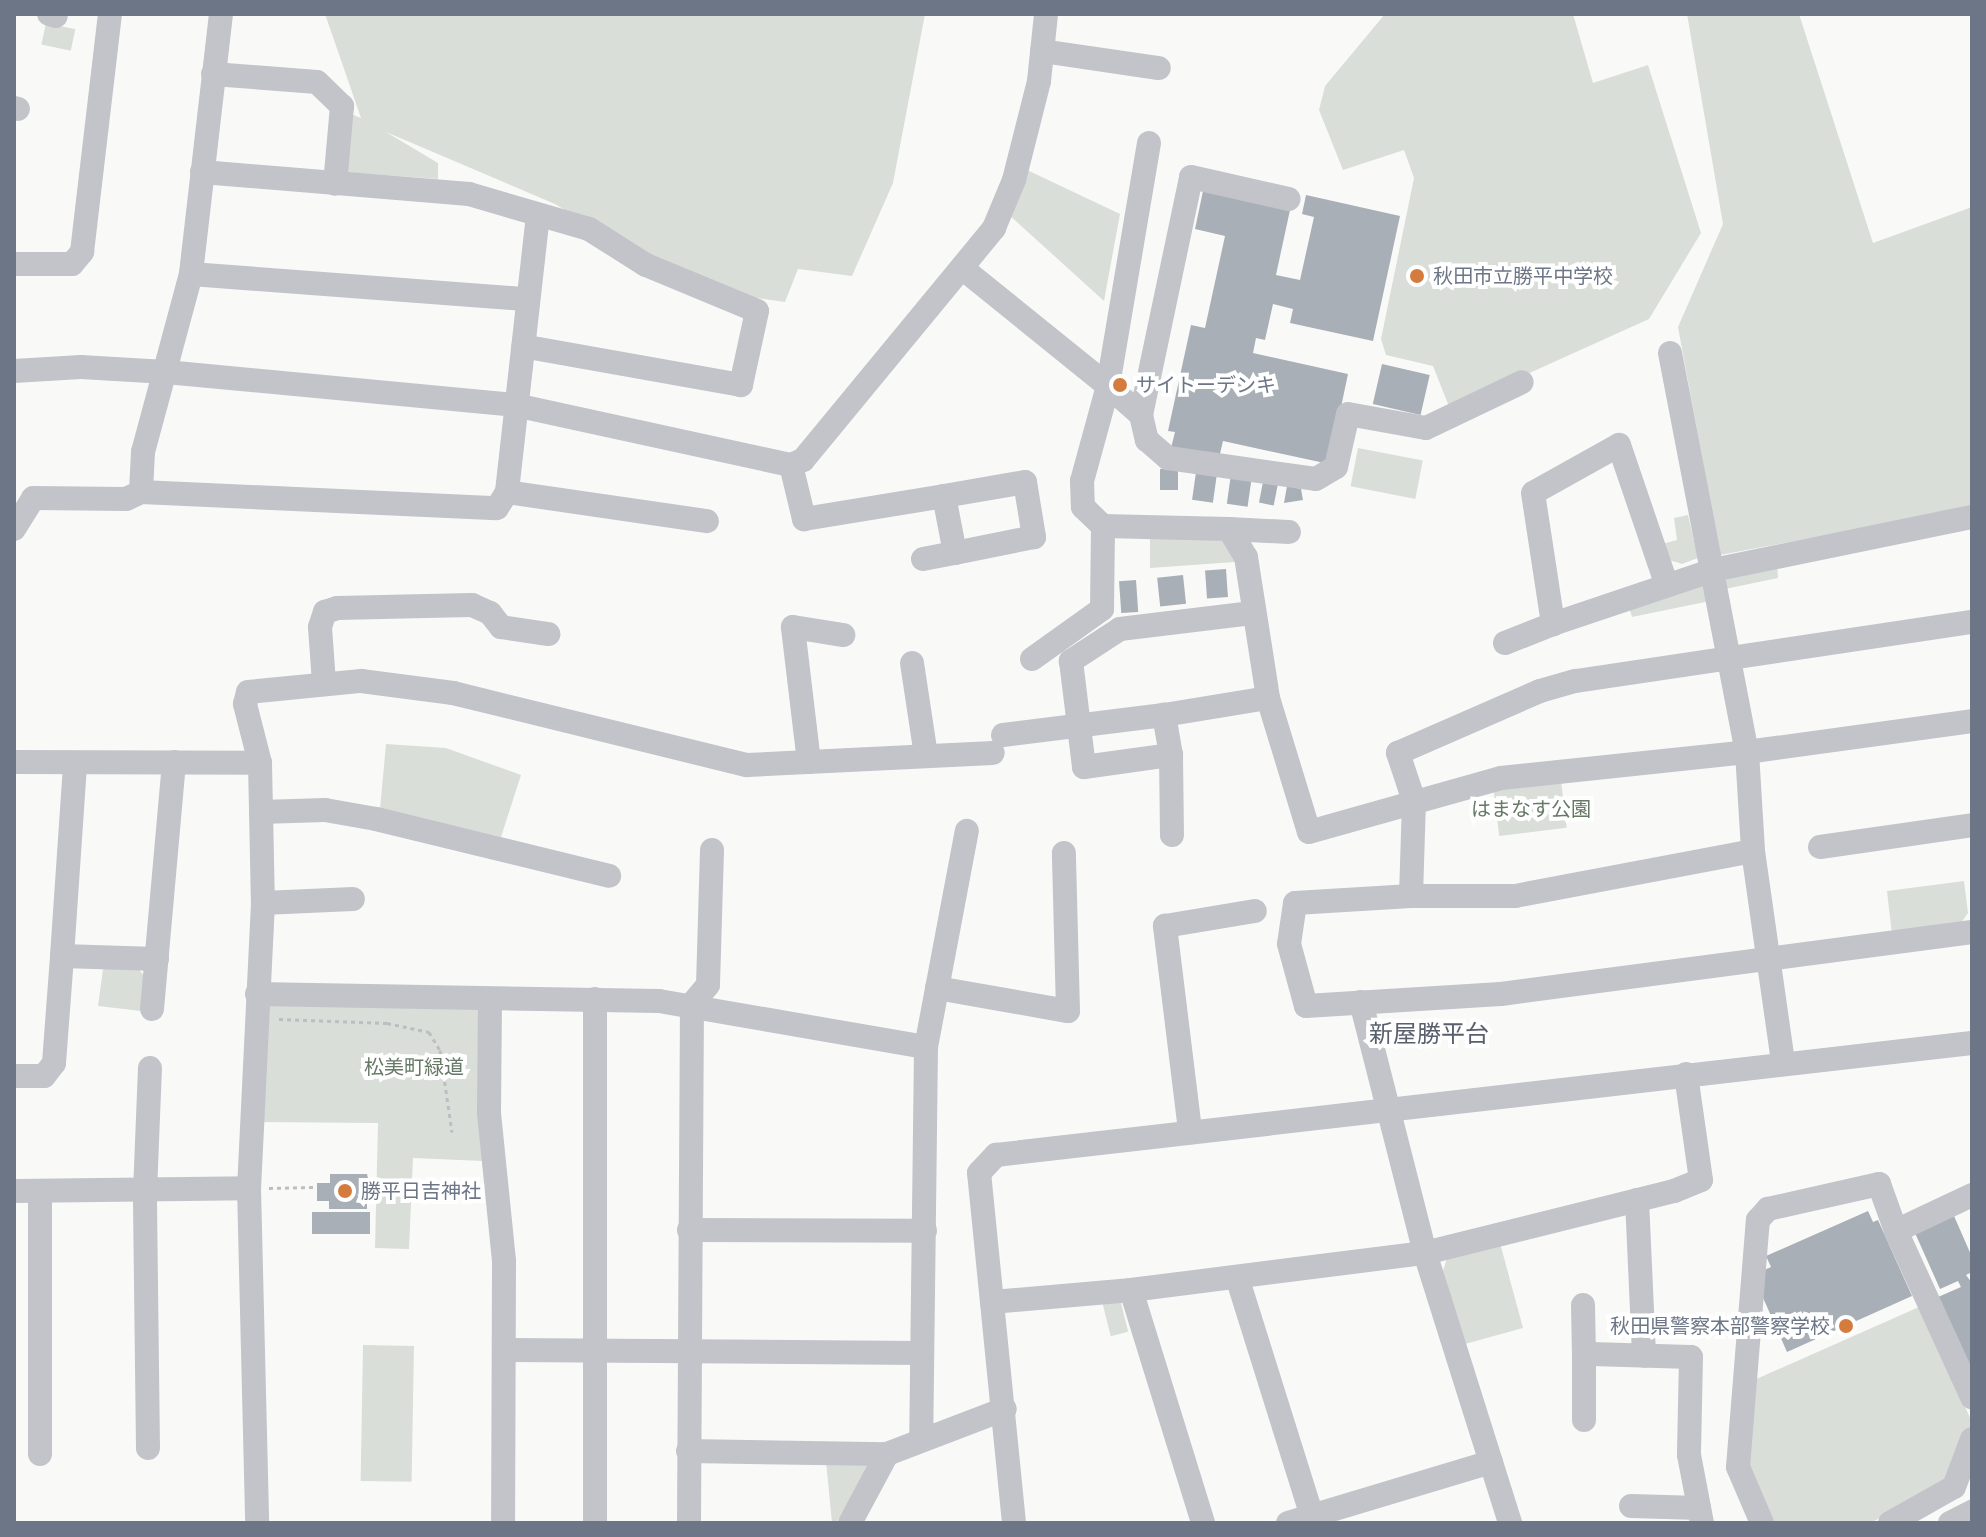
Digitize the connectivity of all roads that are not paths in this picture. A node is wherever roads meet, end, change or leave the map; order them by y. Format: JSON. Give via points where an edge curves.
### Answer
{"nodes":[{"id":1,"x":110,"y":14,"type":"edge"},
{"id":2,"x":221,"y":14,"type":"edge"},
{"id":3,"x":1046,"y":14,"type":"edge"},
{"id":4,"x":1042,"y":51,"type":"junction"},
{"id":5,"x":1159,"y":68,"type":"dead end"},
{"id":6,"x":213,"y":74,"type":"junction"},
{"id":7,"x":1149,"y":143,"type":"dead end"},
{"id":8,"x":202,"y":172,"type":"junction"},
{"id":9,"x":335,"y":184,"type":"junction"},
{"id":10,"x":1289,"y":199,"type":"dead end"},
{"id":11,"x":538,"y":215,"type":"junction"},
{"id":12,"x":14,"y":264,"type":"edge"},
{"id":13,"x":962,"y":268,"type":"junction"},
{"id":14,"x":191,"y":274,"type":"junction"},
{"id":15,"x":527,"y":299,"type":"junction"},
{"id":16,"x":523,"y":346,"type":"junction"},
{"id":17,"x":1670,"y":353,"type":"dead end"},
{"id":18,"x":14,"y":371,"type":"edge"},
{"id":19,"x":166,"y":372,"type":"junction"},
{"id":20,"x":1522,"y":382,"type":"dead end"},
{"id":21,"x":1108,"y":386,"type":"junction"},
{"id":22,"x":515,"y":405,"type":"junction"},
{"id":23,"x":1141,"y":415,"type":"junction"},
{"id":24,"x":791,"y":465,"type":"junction"},
{"id":25,"x":141,"y":492,"type":"junction"},
{"id":26,"x":507,"y":492,"type":"junction"},
{"id":27,"x":944,"y":496,"type":"junction"},
{"id":28,"x":1972,"y":517,"type":"edge"},
{"id":29,"x":707,"y":521,"type":"dead end"},
{"id":30,"x":1103,"y":526,"type":"junction"},
{"id":31,"x":14,"y":529,"type":"edge"},
{"id":32,"x":1229,"y":529,"type":"junction"},
{"id":33,"x":1289,"y":532,"type":"dead end"},
{"id":34,"x":955,"y":553,"type":"junction"},
{"id":35,"x":923,"y":559,"type":"dead end"},
{"id":36,"x":1713,"y":570,"type":"junction"},
{"id":37,"x":1666,"y":583,"type":"junction"},
{"id":38,"x":1252,"y":613,"type":"junction"},
{"id":39,"x":1972,"y":622,"type":"edge"},
{"id":40,"x":1553,"y":624,"type":"junction"},
{"id":41,"x":548,"y":634,"type":"dead end"},
{"id":42,"x":843,"y":635,"type":"dead end"},
{"id":43,"x":1505,"y":643,"type":"dead end"},
{"id":44,"x":1032,"y":659,"type":"dead end"},
{"id":45,"x":1731,"y":659,"type":"junction"},
{"id":46,"x":912,"y":663,"type":"dead end"},
{"id":47,"x":324,"y":683,"type":"junction"},
{"id":48,"x":1268,"y":698,"type":"junction"},
{"id":49,"x":1164,"y":715,"type":"junction"},
{"id":50,"x":1972,"y":721,"type":"edge"},
{"id":51,"x":1078,"y":726,"type":"junction"},
{"id":52,"x":1747,"y":752,"type":"junction"},
{"id":53,"x":1171,"y":755,"type":"junction"},
{"id":54,"x":926,"y":756,"type":"junction"},
{"id":55,"x":14,"y":762,"type":"edge"},
{"id":56,"x":174,"y":762,"type":"junction"},
{"id":57,"x":809,"y":762,"type":"junction"},
{"id":58,"x":260,"y":763,"type":"junction"},
{"id":59,"x":75,"y":764,"type":"junction"},
{"id":60,"x":1414,"y":801,"type":"junction"},
{"id":61,"x":261,"y":812,"type":"junction"},
{"id":62,"x":1972,"y":825,"type":"edge"},
{"id":63,"x":967,"y":831,"type":"dead end"},
{"id":64,"x":1172,"y":835,"type":"dead end"},
{"id":65,"x":1820,"y":847,"type":"dead end"},
{"id":66,"x":712,"y":850,"type":"dead end"},
{"id":67,"x":1753,"y":851,"type":"junction"},
{"id":68,"x":1064,"y":853,"type":"dead end"},
{"id":69,"x":609,"y":876,"type":"dead end"},
{"id":70,"x":1411,"y":896,"type":"junction"},
{"id":71,"x":353,"y":899,"type":"dead end"},
{"id":72,"x":263,"y":903,"type":"junction"},
{"id":73,"x":1255,"y":911,"type":"dead end"},
{"id":74,"x":1972,"y":932,"type":"edge"},
{"id":75,"x":62,"y":956,"type":"junction"},
{"id":76,"x":1769,"y":957,"type":"junction"},
{"id":77,"x":157,"y":959,"type":"junction"},
{"id":78,"x":937,"y":988,"type":"junction"},
{"id":79,"x":490,"y":999,"type":"junction"},
{"id":80,"x":595,"y":999,"type":"junction"},
{"id":81,"x":1361,"y":1002,"type":"junction"},
{"id":82,"x":692,"y":1004,"type":"junction"},
{"id":83,"x":256,"y":1006,"type":"junction"},
{"id":84,"x":152,"y":1009,"type":"dead end"},
{"id":85,"x":1972,"y":1043,"type":"edge"},
{"id":86,"x":926,"y":1047,"type":"junction"},
{"id":87,"x":1783,"y":1063,"type":"junction"},
{"id":88,"x":150,"y":1068,"type":"dead end"},
{"id":89,"x":1686,"y":1074,"type":"junction"},
{"id":90,"x":14,"y":1076,"type":"edge"},
{"id":91,"x":1387,"y":1109,"type":"junction"},
{"id":92,"x":1190,"y":1130,"type":"junction"},
{"id":93,"x":249,"y":1188,"type":"junction"},
{"id":94,"x":14,"y":1191,"type":"edge"},
{"id":95,"x":40,"y":1192,"type":"junction"},
{"id":96,"x":145,"y":1192,"type":"junction"},
{"id":97,"x":1972,"y":1195,"type":"edge"},
{"id":98,"x":1637,"y":1200,"type":"junction"},
{"id":99,"x":689,"y":1230,"type":"junction"},
{"id":100,"x":925,"y":1231,"type":"junction"},
{"id":101,"x":1896,"y":1231,"type":"junction"},
{"id":102,"x":1425,"y":1253,"type":"junction"},
{"id":103,"x":1237,"y":1277,"type":"junction"},
{"id":104,"x":1131,"y":1290,"type":"junction"},
{"id":105,"x":992,"y":1302,"type":"junction"},
{"id":106,"x":1583,"y":1305,"type":"dead end"},
{"id":107,"x":506,"y":1350,"type":"junction"},
{"id":108,"x":596,"y":1351,"type":"junction"},
{"id":109,"x":689,"y":1351,"type":"junction"},
{"id":110,"x":921,"y":1353,"type":"junction"},
{"id":111,"x":1644,"y":1356,"type":"junction"},
{"id":112,"x":1584,"y":1358,"type":"junction"},
{"id":113,"x":1972,"y":1397,"type":"edge"},
{"id":114,"x":1005,"y":1409,"type":"junction"},
{"id":115,"x":1584,"y":1420,"type":"dead end"},
{"id":116,"x":921,"y":1438,"type":"junction"},
{"id":117,"x":1972,"y":1439,"type":"edge"},
{"id":118,"x":148,"y":1448,"type":"dead end"},
{"id":119,"x":688,"y":1451,"type":"junction"},
{"id":120,"x":40,"y":1454,"type":"dead end"},
{"id":121,"x":887,"y":1454,"type":"junction"},
{"id":122,"x":1491,"y":1462,"type":"junction"},
{"id":123,"x":1631,"y":1506,"type":"dead end"},
{"id":124,"x":1972,"y":1512,"type":"edge"},
{"id":125,"x":1700,"y":1516,"type":"edge"},
{"id":126,"x":1305,"y":1521,"type":"edge"},
{"id":127,"x":257,"y":1523,"type":"edge"},
{"id":128,"x":503,"y":1523,"type":"edge"},
{"id":129,"x":595,"y":1523,"type":"edge"},
{"id":130,"x":689,"y":1523,"type":"edge"},
{"id":131,"x":850,"y":1523,"type":"edge"},
{"id":132,"x":1014,"y":1523,"type":"edge"},
{"id":133,"x":1203,"y":1523,"type":"edge"},
{"id":134,"x":1510,"y":1523,"type":"edge"},
{"id":135,"x":1762,"y":1523,"type":"edge"},
{"id":136,"x":1890,"y":1523,"type":"edge"},
{"id":137,"x":1950,"y":1523,"type":"edge"}],
"edges":[{"from":1,"to":12,"type":"street","via":[[82,252],[72,264]]},
{"from":2,"to":6,"type":"street"},
{"from":3,"to":4,"type":"street"},
{"from":4,"to":5,"type":"street"},
{"from":4,"to":13,"type":"street","via":[[1014,180],[994,228]]},
{"from":6,"to":8,"type":"street"},
{"from":6,"to":9,"type":"street","via":[[317,82],[342,106]]},
{"from":7,"to":21,"type":"street"},
{"from":8,"to":9,"type":"street"},
{"from":8,"to":14,"type":"street"},
{"from":9,"to":11,"type":"street","via":[[469,194]]},
{"from":10,"to":23,"type":"street","via":[[1191,177]]},
{"from":11,"to":15,"type":"street"},
{"from":11,"to":16,"type":"street","via":[[589,229],[646,265],[757,311],[741,385]]},
{"from":13,"to":21,"type":"street"},
{"from":13,"to":24,"type":"street","via":[[803,460]]},
{"from":14,"to":15,"type":"street"},
{"from":14,"to":19,"type":"street"},
{"from":15,"to":16,"type":"street"},
{"from":16,"to":22,"type":"street"},
{"from":17,"to":36,"type":"street"},
{"from":18,"to":19,"type":"street","via":[[81,367]]},
{"from":19,"to":22,"type":"street"},
{"from":19,"to":25,"type":"street","via":[[143,452]]},
{"from":20,"to":23,"type":"street","via":[[1426,428],[1348,414],[1336,467],[1316,479],[1168,458],[1147,440]]},
{"from":21,"to":23,"type":"street"},
{"from":21,"to":30,"type":"street","via":[[1082,481],[1083,507]]},
{"from":22,"to":24,"type":"street"},
{"from":22,"to":26,"type":"street"},
{"from":24,"to":27,"type":"street","via":[[804,519]]},
{"from":25,"to":26,"type":"street","via":[[497,508]]},
{"from":25,"to":31,"type":"street","via":[[126,499],[33,498]]},
{"from":26,"to":29,"type":"street"},
{"from":27,"to":34,"type":"street"},
{"from":27,"to":34,"type":"street","via":[[1025,482],[1034,537]]},
{"from":28,"to":36,"type":"street"},
{"from":30,"to":32,"type":"street"},
{"from":30,"to":44,"type":"street","via":[[1102,609]]},
{"from":32,"to":33,"type":"street"},
{"from":32,"to":38,"type":"street","via":[[1246,557]]},
{"from":34,"to":35,"type":"street"},
{"from":36,"to":37,"type":"street"},
{"from":36,"to":45,"type":"street"},
{"from":37,"to":40,"type":"street"},
{"from":37,"to":40,"type":"street","via":[[1619,445],[1533,493]]},
{"from":38,"to":48,"type":"street"},
{"from":38,"to":51,"type":"street","via":[[1120,629],[1095,642],[1071,661]]},
{"from":39,"to":45,"type":"street"},
{"from":40,"to":43,"type":"street"},
{"from":41,"to":47,"type":"street","via":[[501,627],[490,613],[472,605],[337,608],[325,612],[320,627]]},
{"from":42,"to":57,"type":"street","via":[[793,627]]},
{"from":45,"to":52,"type":"street"},
{"from":45,"to":60,"type":"street","via":[[1576,681],[1410,745],[1398,753]]},
{"from":46,"to":54,"type":"street"},
{"from":47,"to":57,"type":"street","via":[[361,681],[453,693],[747,765]]},
{"from":47,"to":58,"type":"street","via":[[245,696]]},
{"from":48,"to":49,"type":"street"},
{"from":48,"to":60,"type":"street","via":[[1309,832]]},
{"from":49,"to":51,"type":"street"},
{"from":49,"to":53,"type":"street"},
{"from":50,"to":52,"type":"street"},
{"from":51,"to":53,"type":"street","via":[[1084,767]]},
{"from":51,"to":54,"type":"street"},
{"from":52,"to":60,"type":"street","via":[[1501,778]]},
{"from":52,"to":67,"type":"street"},
{"from":53,"to":64,"type":"street"},
{"from":54,"to":57,"type":"street"},
{"from":55,"to":59,"type":"street"},
{"from":56,"to":58,"type":"street"},
{"from":56,"to":59,"type":"street"},
{"from":56,"to":77,"type":"street"},
{"from":58,"to":61,"type":"street"},
{"from":59,"to":75,"type":"street"},
{"from":60,"to":70,"type":"street"},
{"from":61,"to":69,"type":"street","via":[[325,810],[376,819]]},
{"from":61,"to":72,"type":"street"},
{"from":62,"to":65,"type":"street"},
{"from":63,"to":78,"type":"street"},
{"from":66,"to":82,"type":"street","via":[[708,985]]},
{"from":67,"to":70,"type":"street","via":[[1515,896]]},
{"from":67,"to":76,"type":"street"},
{"from":68,"to":78,"type":"street","via":[[1068,1011]]},
{"from":70,"to":81,"type":"street","via":[[1295,903],[1289,944],[1306,1006]]},
{"from":71,"to":72,"type":"street"},
{"from":72,"to":83,"type":"street"},
{"from":73,"to":92,"type":"street","via":[[1165,926]]},
{"from":74,"to":76,"type":"street"},
{"from":75,"to":77,"type":"street"},
{"from":75,"to":90,"type":"street","via":[[54,1063],[44,1076]]},
{"from":76,"to":81,"type":"street","via":[[1501,994]]},
{"from":76,"to":87,"type":"street"},
{"from":77,"to":84,"type":"street"},
{"from":78,"to":86,"type":"street"},
{"from":79,"to":80,"type":"street"},
{"from":79,"to":83,"type":"street"},
{"from":79,"to":107,"type":"street","via":[[489,1113],[504,1261]]},
{"from":80,"to":82,"type":"street"},
{"from":80,"to":108,"type":"street"},
{"from":81,"to":91,"type":"street"},
{"from":82,"to":86,"type":"street"},
{"from":82,"to":99,"type":"street"},
{"from":83,"to":93,"type":"street"},
{"from":85,"to":87,"type":"street"},
{"from":86,"to":100,"type":"street"},
{"from":87,"to":89,"type":"street"},
{"from":88,"to":96,"type":"street"},
{"from":89,"to":91,"type":"street"},
{"from":89,"to":98,"type":"street","via":[[1701,1180]]},
{"from":91,"to":92,"type":"street"},
{"from":91,"to":102,"type":"street"},
{"from":92,"to":105,"type":"street","via":[[996,1155],[979,1173]]},
{"from":93,"to":96,"type":"street"},
{"from":93,"to":127,"type":"street"},
{"from":94,"to":95,"type":"street"},
{"from":95,"to":96,"type":"street"},
{"from":95,"to":120,"type":"street"},
{"from":96,"to":118,"type":"street"},
{"from":97,"to":101,"type":"street"},
{"from":98,"to":102,"type":"street"},
{"from":98,"to":111,"type":"street"},
{"from":99,"to":100,"type":"street"},
{"from":99,"to":109,"type":"street"},
{"from":100,"to":110,"type":"street"},
{"from":101,"to":113,"type":"street"},
{"from":101,"to":135,"type":"street","via":[[1879,1184],[1768,1209],[1758,1220],[1738,1467]]},
{"from":102,"to":103,"type":"street"},
{"from":102,"to":122,"type":"street"},
{"from":103,"to":104,"type":"street"},
{"from":103,"to":126,"type":"street"},
{"from":104,"to":105,"type":"street"},
{"from":104,"to":133,"type":"street"},
{"from":105,"to":114,"type":"street"},
{"from":106,"to":112,"type":"street"},
{"from":107,"to":108,"type":"street"},
{"from":107,"to":128,"type":"street"},
{"from":108,"to":109,"type":"street"},
{"from":108,"to":129,"type":"street"},
{"from":109,"to":110,"type":"street"},
{"from":109,"to":119,"type":"street"},
{"from":110,"to":116,"type":"street"},
{"from":111,"to":112,"type":"street"},
{"from":111,"to":125,"type":"street","via":[[1691,1357],[1689,1455]]},
{"from":112,"to":115,"type":"street"},
{"from":114,"to":116,"type":"street"},
{"from":114,"to":132,"type":"street"},
{"from":116,"to":121,"type":"street"},
{"from":117,"to":136,"type":"street","via":[[1954,1487]]},
{"from":119,"to":121,"type":"street"},
{"from":119,"to":130,"type":"street"},
{"from":121,"to":131,"type":"street"},
{"from":122,"to":126,"type":"street"},
{"from":122,"to":134,"type":"street"},
{"from":123,"to":125,"type":"street"},
{"from":124,"to":137,"type":"street"}]}
